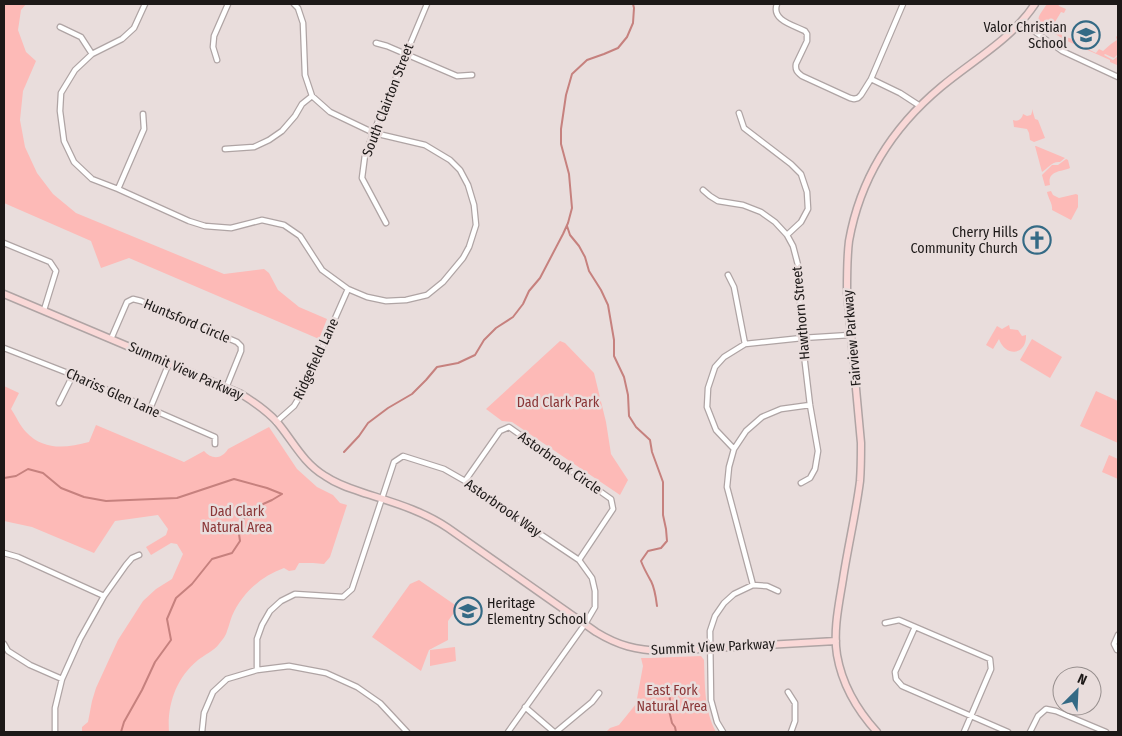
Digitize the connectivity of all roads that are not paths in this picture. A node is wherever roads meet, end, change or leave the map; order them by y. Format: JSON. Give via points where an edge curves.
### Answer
{"nodes":[{"id":1,"x":145,"y":4,"type":"edge"},
{"id":2,"x":228,"y":4,"type":"edge"},
{"id":3,"x":294,"y":4,"type":"edge"},
{"id":4,"x":428,"y":4,"type":"edge"},
{"id":5,"x":777,"y":4,"type":"edge"},
{"id":6,"x":904,"y":4,"type":"edge"},
{"id":7,"x":1035,"y":4,"type":"edge"},
{"id":8,"x":1021,"y":22,"type":"junction"},
{"id":9,"x":60,"y":27,"type":"dead end"},
{"id":10,"x":376,"y":43,"type":"dead end"},
{"id":11,"x":92,"y":54,"type":"junction"},
{"id":12,"x":405,"y":54,"type":"junction"},
{"id":13,"x":217,"y":60,"type":"dead end"},
{"id":14,"x":472,"y":75,"type":"dead end"},
{"id":15,"x":1118,"y":77,"type":"edge"},
{"id":16,"x":871,"y":78,"type":"junction"},
{"id":17,"x":312,"y":96,"type":"junction"},
{"id":18,"x":920,"y":106,"type":"junction"},
{"id":19,"x":739,"y":113,"type":"dead end"},
{"id":20,"x":143,"y":114,"type":"dead end"},
{"id":21,"x":374,"y":133,"type":"junction"},
{"id":22,"x":224,"y":149,"type":"dead end"},
{"id":23,"x":118,"y":189,"type":"junction"},
{"id":24,"x":703,"y":190,"type":"dead end"},
{"id":25,"x":386,"y":223,"type":"dead end"},
{"id":26,"x":787,"y":235,"type":"junction"},
{"id":27,"x":4,"y":243,"type":"edge"},
{"id":28,"x":728,"y":275,"type":"dead end"},
{"id":29,"x":348,"y":290,"type":"junction"},
{"id":30,"x":4,"y":294,"type":"edge"},
{"id":31,"x":44,"y":310,"type":"junction"},
{"id":32,"x":850,"y":335,"type":"junction"},
{"id":33,"x":802,"y":338,"type":"junction"},
{"id":34,"x":111,"y":339,"type":"junction"},
{"id":35,"x":745,"y":344,"type":"junction"},
{"id":36,"x":4,"y":348,"type":"edge"},
{"id":37,"x":169,"y":364,"type":"junction"},
{"id":38,"x":73,"y":375,"type":"junction"},
{"id":39,"x":226,"y":388,"type":"junction"},
{"id":40,"x":59,"y":403,"type":"dead end"},
{"id":41,"x":810,"y":405,"type":"junction"},
{"id":42,"x":150,"y":409,"type":"junction"},
{"id":43,"x":276,"y":422,"type":"junction"},
{"id":44,"x":215,"y":444,"type":"dead end"},
{"id":45,"x":734,"y":449,"type":"junction"},
{"id":46,"x":465,"y":481,"type":"junction"},
{"id":47,"x":801,"y":483,"type":"dead end"},
{"id":48,"x":382,"y":499,"type":"junction"},
{"id":49,"x":4,"y":553,"type":"edge"},
{"id":50,"x":139,"y":555,"type":"dead end"},
{"id":51,"x":579,"y":560,"type":"junction"},
{"id":52,"x":753,"y":585,"type":"junction"},
{"id":53,"x":778,"y":591,"type":"dead end"},
{"id":54,"x":104,"y":596,"type":"junction"},
{"id":55,"x":885,"y":623,"type":"dead end"},
{"id":56,"x":584,"y":624,"type":"junction"},
{"id":57,"x":915,"y":627,"type":"junction"},
{"id":58,"x":1118,"y":635,"type":"edge"},
{"id":59,"x":836,"y":640,"type":"junction"},
{"id":60,"x":4,"y":644,"type":"edge"},
{"id":61,"x":710,"y":648,"type":"junction"},
{"id":62,"x":1118,"y":650,"type":"edge"},
{"id":63,"x":257,"y":670,"type":"junction"},
{"id":64,"x":62,"y":679,"type":"junction"},
{"id":65,"x":788,"y":692,"type":"dead end"},
{"id":66,"x":599,"y":693,"type":"dead end"},
{"id":67,"x":525,"y":707,"type":"junction"},
{"id":68,"x":971,"y":716,"type":"junction"},
{"id":69,"x":1096,"y":730,"type":"edge"},
{"id":70,"x":55,"y":732,"type":"edge"},
{"id":71,"x":202,"y":732,"type":"edge"},
{"id":72,"x":407,"y":732,"type":"edge"},
{"id":73,"x":508,"y":732,"type":"edge"},
{"id":74,"x":555,"y":732,"type":"edge"},
{"id":75,"x":723,"y":732,"type":"edge"},
{"id":76,"x":791,"y":732,"type":"edge"},
{"id":77,"x":877,"y":732,"type":"edge"},
{"id":78,"x":964,"y":732,"type":"edge"},
{"id":79,"x":1008,"y":732,"type":"edge"},
{"id":80,"x":1030,"y":732,"type":"edge"},
{"id":81,"x":1106,"y":732,"type":"edge"}],
"edges":[{"from":1,"to":11,"type":"street","via":[[134,28],[122,39]]},
{"from":2,"to":13,"type":"street","via":[[214,36]]},
{"from":3,"to":17,"type":"street","via":[[303,23],[305,75]]},
{"from":4,"to":12,"type":"street","name":"South Clairton Street"},
{"from":5,"to":16,"type":"street","via":[[780,19],[807,34],[795,68],[802,76],[854,99],[861,95]]},
{"from":6,"to":16,"type":"street"},
{"from":7,"to":8,"type":"street","name":"Fairview Parkway"},
{"from":8,"to":15,"type":"street","via":[[1062,51]]},
{"from":8,"to":18,"type":"street","name":"Fairview Parkway"},
{"from":9,"to":11,"type":"street","via":[[82,37]]},
{"from":10,"to":12,"type":"street"},
{"from":11,"to":23,"type":"street","via":[[75,70],[61,94],[64,141],[74,162],[92,179]]},
{"from":12,"to":14,"type":"street","via":[[457,76]]},
{"from":12,"to":21,"type":"street","name":"South Clairton Street"},
{"from":16,"to":18,"type":"street"},
{"from":17,"to":21,"type":"street","via":[[330,112]]},
{"from":17,"to":22,"type":"street","via":[[282,131],[269,140],[254,147]]},
{"from":18,"to":32,"type":"street","name":"Fairview Parkway","via":[[899,128],[863,190],[849,243],[847,291]]},
{"from":19,"to":26,"type":"street","via":[[744,128],[801,174],[808,209],[801,222]]},
{"from":20,"to":23,"type":"street","via":[[144,129]]},
{"from":21,"to":25,"type":"street","name":"South Clairton Street","via":[[365,155],[362,178]]},
{"from":21,"to":29,"type":"street","via":[[425,145],[450,160],[460,170],[470,191],[476,225],[463,258],[427,295],[386,301]]},
{"from":23,"to":29,"type":"street","via":[[205,226],[231,228],[262,220],[284,225],[300,236],[322,270]]},
{"from":24,"to":26,"type":"street","name":"Hawthorn Street","via":[[718,201],[761,212]]},
{"from":26,"to":33,"type":"street","name":"Hawthorn Street","via":[[798,265]]},
{"from":27,"to":31,"type":"street","via":[[50,262],[56,271]]},
{"from":28,"to":35,"type":"street","via":[[734,287]]},
{"from":29,"to":43,"type":"street","name":"Ridgefield Lane","via":[[294,406]]},
{"from":30,"to":31,"type":"street","name":"Summit View Parkway"},
{"from":31,"to":34,"type":"street","name":"Summit View Parkway"},
{"from":32,"to":33,"type":"street"},
{"from":32,"to":59,"type":"street","name":"Fairview Parkway","via":[[861,462]]},
{"from":33,"to":35,"type":"street"},
{"from":33,"to":41,"type":"street","name":"Hawthorn Street"},
{"from":34,"to":37,"type":"street","name":"Summit View Parkway"},
{"from":34,"to":39,"type":"street","name":"Huntsford Circle","via":[[127,302],[141,301],[167,312],[241,346],[242,351]]},
{"from":35,"to":45,"type":"street","via":[[715,367],[708,388],[707,407],[716,430]]},
{"from":36,"to":38,"type":"street","name":"Chariss Glen Lane"},
{"from":37,"to":39,"type":"street","name":"Summit View Parkway"},
{"from":37,"to":42,"type":"street"},
{"from":38,"to":40,"type":"street"},
{"from":38,"to":42,"type":"street","name":"Chariss Glen Lane"},
{"from":39,"to":43,"type":"street","name":"Summit View Parkway","via":[[257,404]]},
{"from":41,"to":45,"type":"street","via":[[781,409],[762,417],[746,431]]},
{"from":41,"to":47,"type":"street","name":"Hawthorn Street","via":[[818,451],[815,469],[810,478]]},
{"from":42,"to":44,"type":"street","name":"Chariss Glen Lane","via":[[215,437]]},
{"from":43,"to":48,"type":"street","name":"Summit View Parkway","via":[[302,458],[317,471],[334,482]]},
{"from":45,"to":52,"type":"street","via":[[727,487]]},
{"from":46,"to":48,"type":"street","name":"Astorbrook Way","via":[[444,469],[403,456],[394,462]]},
{"from":46,"to":51,"type":"street","name":"Astorbrook Way"},
{"from":46,"to":51,"type":"street","name":"Astorbrook Circle","via":[[500,431],[508,427],[517,433],[610,499],[613,509]]},
{"from":48,"to":56,"type":"street","name":"Summit View Parkway","via":[[441,523]]},
{"from":48,"to":63,"type":"street","via":[[352,589],[343,597],[295,594],[281,601],[262,625],[257,640]]},
{"from":49,"to":54,"type":"street","via":[[18,556]]},
{"from":50,"to":54,"type":"street","via":[[126,564]]},
{"from":51,"to":56,"type":"street","name":"Astorbrook Way","via":[[592,578],[595,591],[595,607]]},
{"from":52,"to":53,"type":"street"},
{"from":52,"to":61,"type":"street","via":[[734,594],[715,616],[710,631]]},
{"from":54,"to":64,"type":"street"},
{"from":55,"to":57,"type":"street","via":[[899,620]]},
{"from":56,"to":61,"type":"street","name":"Summit View Parkway","via":[[626,647],[663,651]]},
{"from":56,"to":67,"type":"street","name":"Astorbrook Way"},
{"from":57,"to":68,"type":"street","via":[[895,672],[896,680],[902,686]]},
{"from":57,"to":68,"type":"street","via":[[990,659],[991,669]]},
{"from":58,"to":62,"type":"street","via":[[1114,644]]},
{"from":59,"to":61,"type":"street","name":"Summit View Parkway"},
{"from":59,"to":77,"type":"street","name":"Fairview Parkway","via":[[847,688]]},
{"from":60,"to":64,"type":"street","via":[[8,651],[30,665]]},
{"from":61,"to":75,"type":"street","via":[[711,700]]},
{"from":63,"to":71,"type":"street","via":[[227,679],[213,692],[204,713]]},
{"from":63,"to":72,"type":"street","via":[[289,666],[326,674],[380,703]]},
{"from":64,"to":70,"type":"street","via":[[55,708]]},
{"from":65,"to":76,"type":"street","via":[[795,703]]},
{"from":66,"to":74,"type":"street"},
{"from":67,"to":73,"type":"street","name":"Astorbrook Way"},
{"from":67,"to":74,"type":"street"},
{"from":68,"to":78,"type":"street"},
{"from":68,"to":79,"type":"street"},
{"from":69,"to":80,"type":"street","via":[[1046,709],[1038,716]]},
{"from":69,"to":81,"type":"street"}]}
